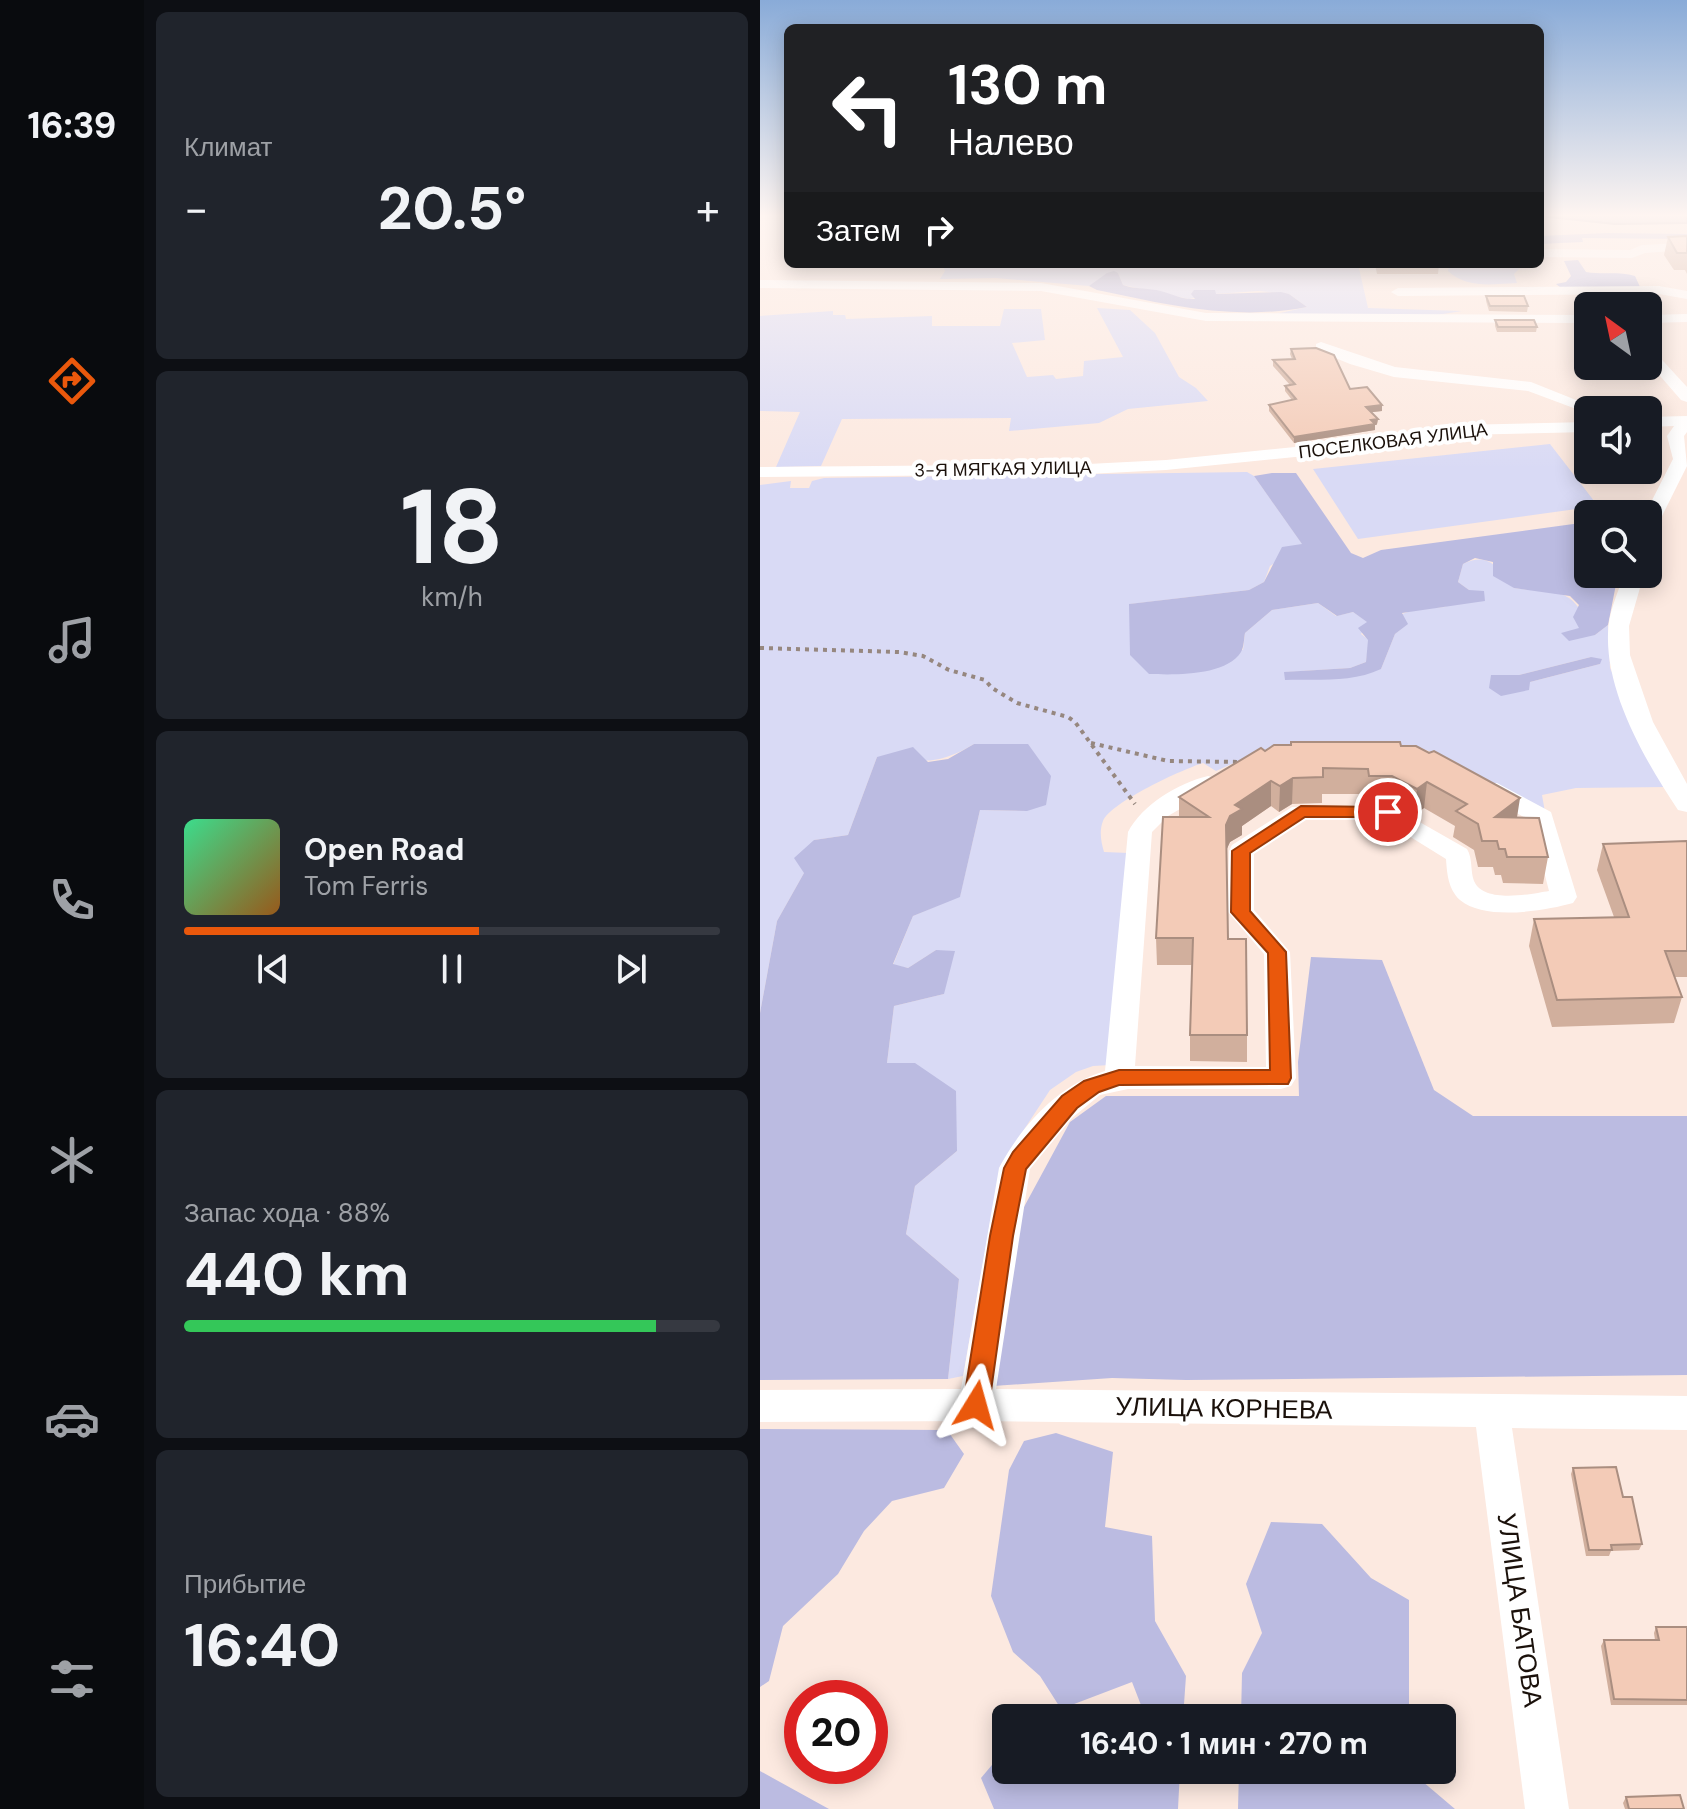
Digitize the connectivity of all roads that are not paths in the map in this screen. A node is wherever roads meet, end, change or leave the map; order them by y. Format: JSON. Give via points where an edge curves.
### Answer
{"nodes":[{"id":1,"x":1108,"y":299,"type":"edge"},
{"id":2,"x":1687,"y":318,"type":"edge"},
{"id":3,"x":1574,"y":319,"type":"edge"},
{"id":4,"x":1662,"y":319,"type":"edge"},
{"id":5,"x":1321,"y":347,"type":"edge"},
{"id":6,"x":1662,"y":369,"type":"edge"},
{"id":7,"x":1687,"y":397,"type":"edge"},
{"id":8,"x":1574,"y":403,"type":"edge"},
{"id":9,"x":1687,"y":421,"type":"edge"},
{"id":10,"x":1662,"y":422,"type":"edge"},
{"id":11,"x":1574,"y":427,"type":"edge"},
{"id":12,"x":1245,"y":457,"type":"joint"},
{"id":13,"x":760,"y":472,"type":"edge"},
{"id":14,"x":1661,"y":500,"type":"edge"},
{"id":15,"x":1630,"y":588,"type":"edge"},
{"id":16,"x":1245,"y":762,"type":"edge"},
{"id":17,"x":1472,"y":778,"type":"edge"},
{"id":18,"x":1687,"y":805,"type":"edge"},
{"id":19,"x":1119,"y":1078,"type":"junction"},
{"id":20,"x":976,"y":1405,"type":"junction"},
{"id":21,"x":760,"y":1406,"type":"edge"},
{"id":22,"x":1492,"y":1411,"type":"junction"},
{"id":23,"x":1687,"y":1413,"type":"edge"},
{"id":24,"x":1547,"y":1809,"type":"edge"}],
"edges":[{"from":1,"to":3,"type":"street","via":[[1237,318]]},
{"from":2,"to":4,"type":"street"},
{"from":5,"to":8,"type":"street","via":[[1394,372],[1531,387]]},
{"from":6,"to":7,"type":"street"},
{"from":9,"to":10,"type":"street"},
{"from":9,"to":14,"type":"street","via":[[1675,436],[1682,459]]},
{"from":11,"to":12,"type":"street","name":"ПОСЕЛКОВАЯ УЛИЦА","via":[[1459,430]]},
{"from":12,"to":13,"type":"street","name":"3-Я МЯГКАЯ УЛИЦА","via":[[1088,469]]},
{"from":15,"to":18,"type":"street","via":[[1619,624],[1620,669]]},
{"from":16,"to":19,"type":"street","via":[[1146,820],[1140,832]]},
{"from":17,"to":19,"type":"street","via":[[1542,817],[1564,897],[1515,903],[1479,900],[1464,887],[1458,855],[1388,812],[1301,812],[1241,851],[1241,912],[1277,952],[1281,1078]]},
{"from":19,"to":20,"type":"street","via":[[1092,1086],[1070,1102],[1015,1168]]},
{"from":20,"to":21,"type":"street","name":"УЛИЦА КОРНЕВА"},
{"from":20,"to":22,"type":"street","name":"УЛИЦА КОРНЕВА"},
{"from":22,"to":23,"type":"street","name":"УЛИЦА КОРНЕВА"},
{"from":22,"to":24,"type":"street","name":"УЛИЦА БАТОВА"}]}
